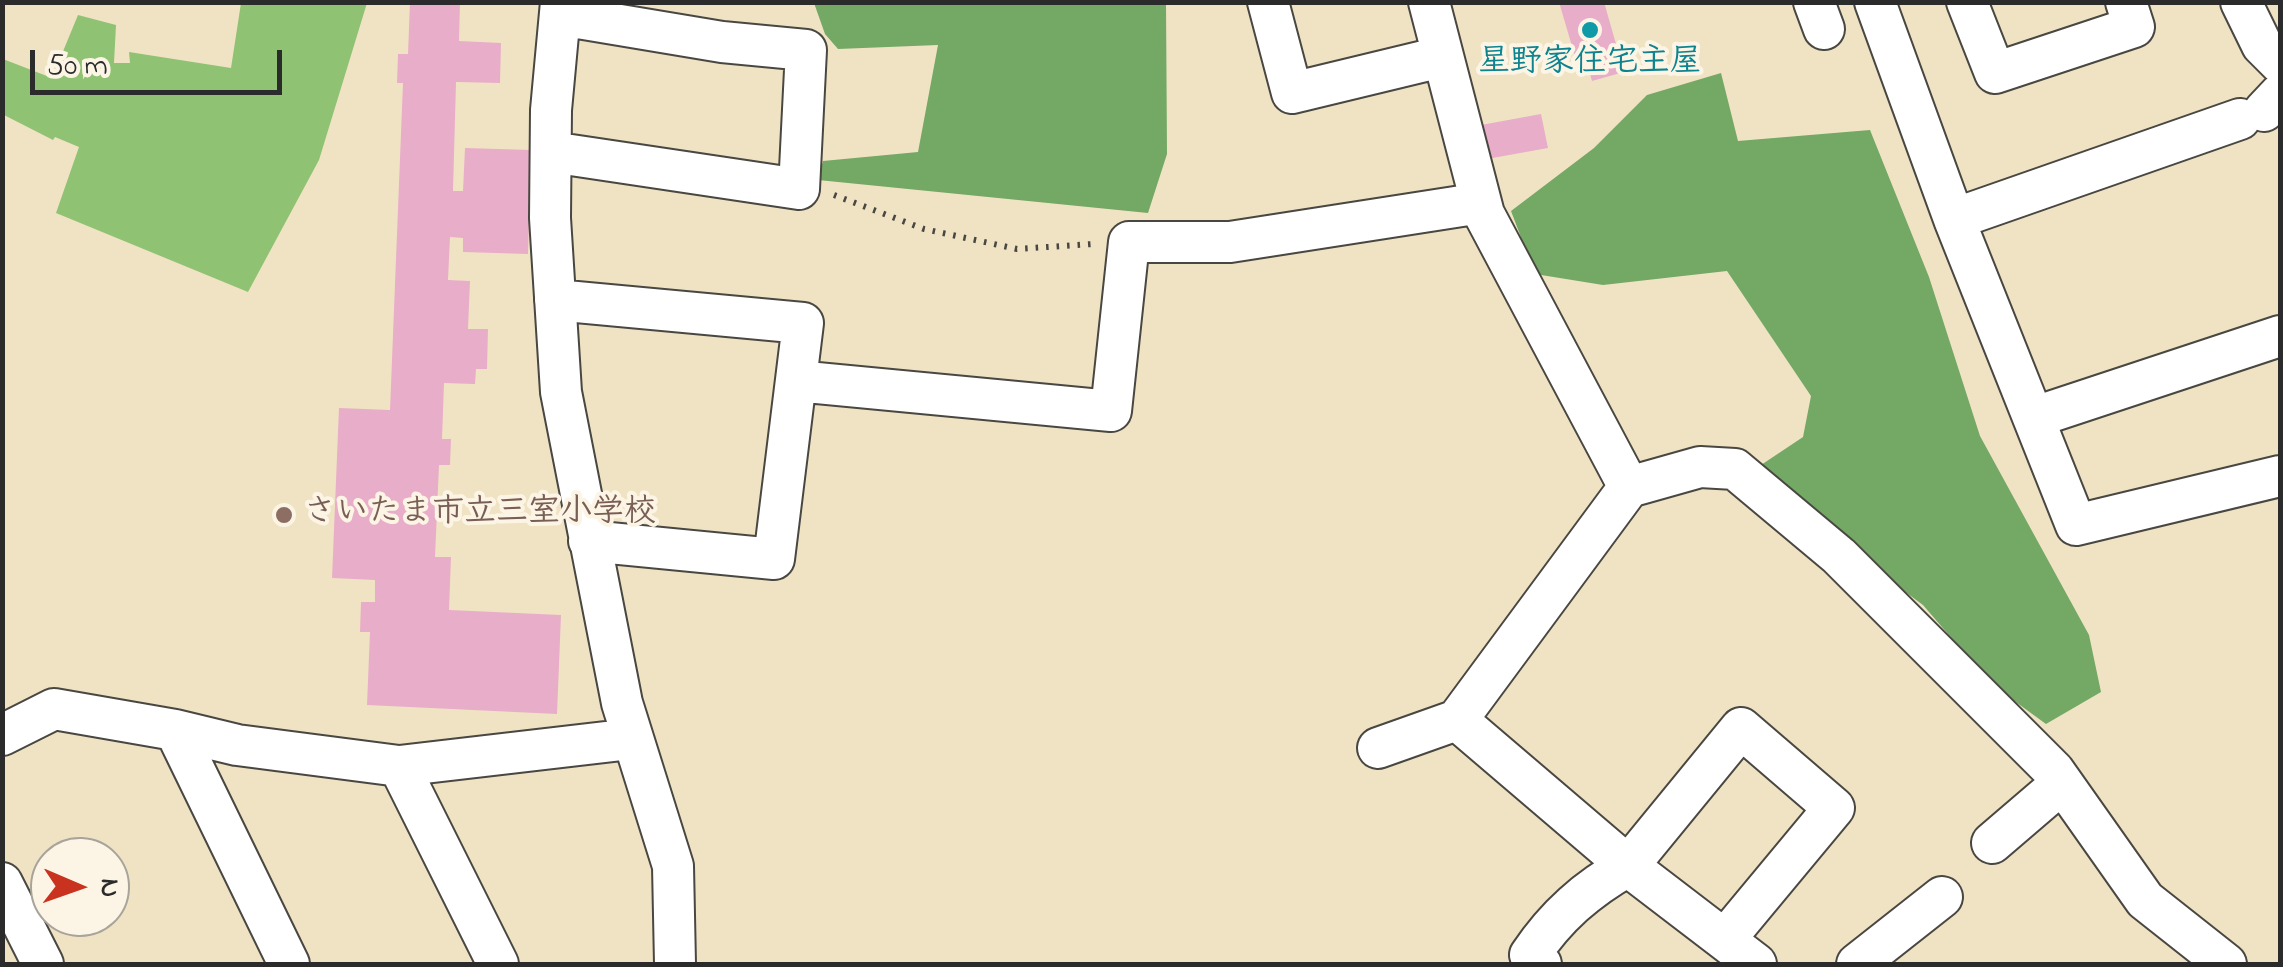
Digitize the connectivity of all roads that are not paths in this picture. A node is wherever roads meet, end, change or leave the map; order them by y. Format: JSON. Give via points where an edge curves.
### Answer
{"nodes":[{"id":1,"x":1268,"y":2,"type":"edge"},
{"id":2,"x":1429,"y":2,"type":"edge"},
{"id":3,"x":1875,"y":2,"type":"edge"},
{"id":4,"x":1967,"y":2,"type":"edge"},
{"id":5,"x":2126,"y":2,"type":"edge"},
{"id":6,"x":2241,"y":2,"type":"edge"},
{"id":7,"x":561,"y":9,"type":"edge"},
{"id":8,"x":1441,"y":57,"type":"junction"},
{"id":9,"x":2280,"y":63,"type":"edge"},
{"id":10,"x":2253,"y":111,"type":"edge"},
{"id":11,"x":551,"y":152,"type":"junction"},
{"id":12,"x":1481,"y":203,"type":"junction"},
{"id":13,"x":1954,"y":219,"type":"junction"},
{"id":14,"x":555,"y":300,"type":"junction"},
{"id":15,"x":2280,"y":336,"type":"edge"},
{"id":16,"x":796,"y":381,"type":"junction"},
{"id":17,"x":2035,"y":416,"type":"junction"},
{"id":18,"x":2280,"y":476,"type":"edge"},
{"id":19,"x":1628,"y":488,"type":"junction"},
{"id":20,"x":589,"y":541,"type":"junction"},
{"id":21,"x":1457,"y":720,"type":"junction"},
{"id":22,"x":175,"y":730,"type":"junction"},
{"id":23,"x":2,"y":735,"type":"edge"},
{"id":24,"x":631,"y":739,"type":"junction"},
{"id":25,"x":1378,"y":748,"type":"dead end"},
{"id":26,"x":399,"y":766,"type":"junction"},
{"id":27,"x":2062,"y":783,"type":"junction"},
{"id":28,"x":1992,"y":842,"type":"dead end"},
{"id":29,"x":1628,"y":866,"type":"junction"},
{"id":30,"x":2,"y":882,"type":"edge"},
{"id":31,"x":1942,"y":898,"type":"dead end"},
{"id":32,"x":1726,"y":938,"type":"junction"},
{"id":33,"x":43,"y":964,"type":"edge"},
{"id":34,"x":289,"y":964,"type":"edge"},
{"id":35,"x":498,"y":964,"type":"edge"},
{"id":36,"x":675,"y":964,"type":"edge"},
{"id":37,"x":1541,"y":964,"type":"edge"},
{"id":38,"x":1756,"y":964,"type":"edge"},
{"id":39,"x":1856,"y":964,"type":"edge"},
{"id":40,"x":2226,"y":964,"type":"edge"}],
"edges":[{"from":1,"to":8,"type":"street","via":[[1292,93]]},
{"from":2,"to":8,"type":"street"},
{"from":3,"to":13,"type":"street"},
{"from":4,"to":5,"type":"street","via":[[1995,73],[2134,27]]},
{"from":6,"to":9,"type":"street","via":[[2262,45]]},
{"from":7,"to":11,"type":"street"},
{"from":7,"to":11,"type":"street","via":[[722,42],[806,50],[799,189]]},
{"from":8,"to":12,"type":"street"},
{"from":10,"to":13,"type":"street"},
{"from":11,"to":14,"type":"street"},
{"from":12,"to":16,"type":"street","via":[[1230,242],[1129,242],[1111,411]]},
{"from":12,"to":19,"type":"street"},
{"from":13,"to":17,"type":"street"},
{"from":14,"to":16,"type":"street","via":[[804,323]]},
{"from":14,"to":20,"type":"street","via":[[561,392]]},
{"from":15,"to":17,"type":"street"},
{"from":16,"to":20,"type":"street","via":[[774,559]]},
{"from":17,"to":18,"type":"street","via":[[2076,525]]},
{"from":19,"to":21,"type":"street"},
{"from":19,"to":27,"type":"street","via":[[1700,467],[1736,469],[1838,556]]},
{"from":20,"to":24,"type":"street"},
{"from":21,"to":25,"type":"street"},
{"from":21,"to":29,"type":"street"},
{"from":22,"to":23,"type":"street","via":[[54,710]]},
{"from":22,"to":26,"type":"street","via":[[236,745]]},
{"from":22,"to":34,"type":"street"},
{"from":24,"to":26,"type":"street"},
{"from":24,"to":36,"type":"street","via":[[673,866]]},
{"from":26,"to":35,"type":"street"},
{"from":27,"to":28,"type":"street"},
{"from":27,"to":40,"type":"street","via":[[2144,900]]},
{"from":29,"to":32,"type":"street"},
{"from":29,"to":32,"type":"street","via":[[1741,728],[1834,808]]},
{"from":29,"to":37,"type":"street","via":[[1563,912],[1530,955]]},
{"from":30,"to":33,"type":"street"},
{"from":31,"to":39,"type":"street"},
{"from":32,"to":38,"type":"street"}]}
